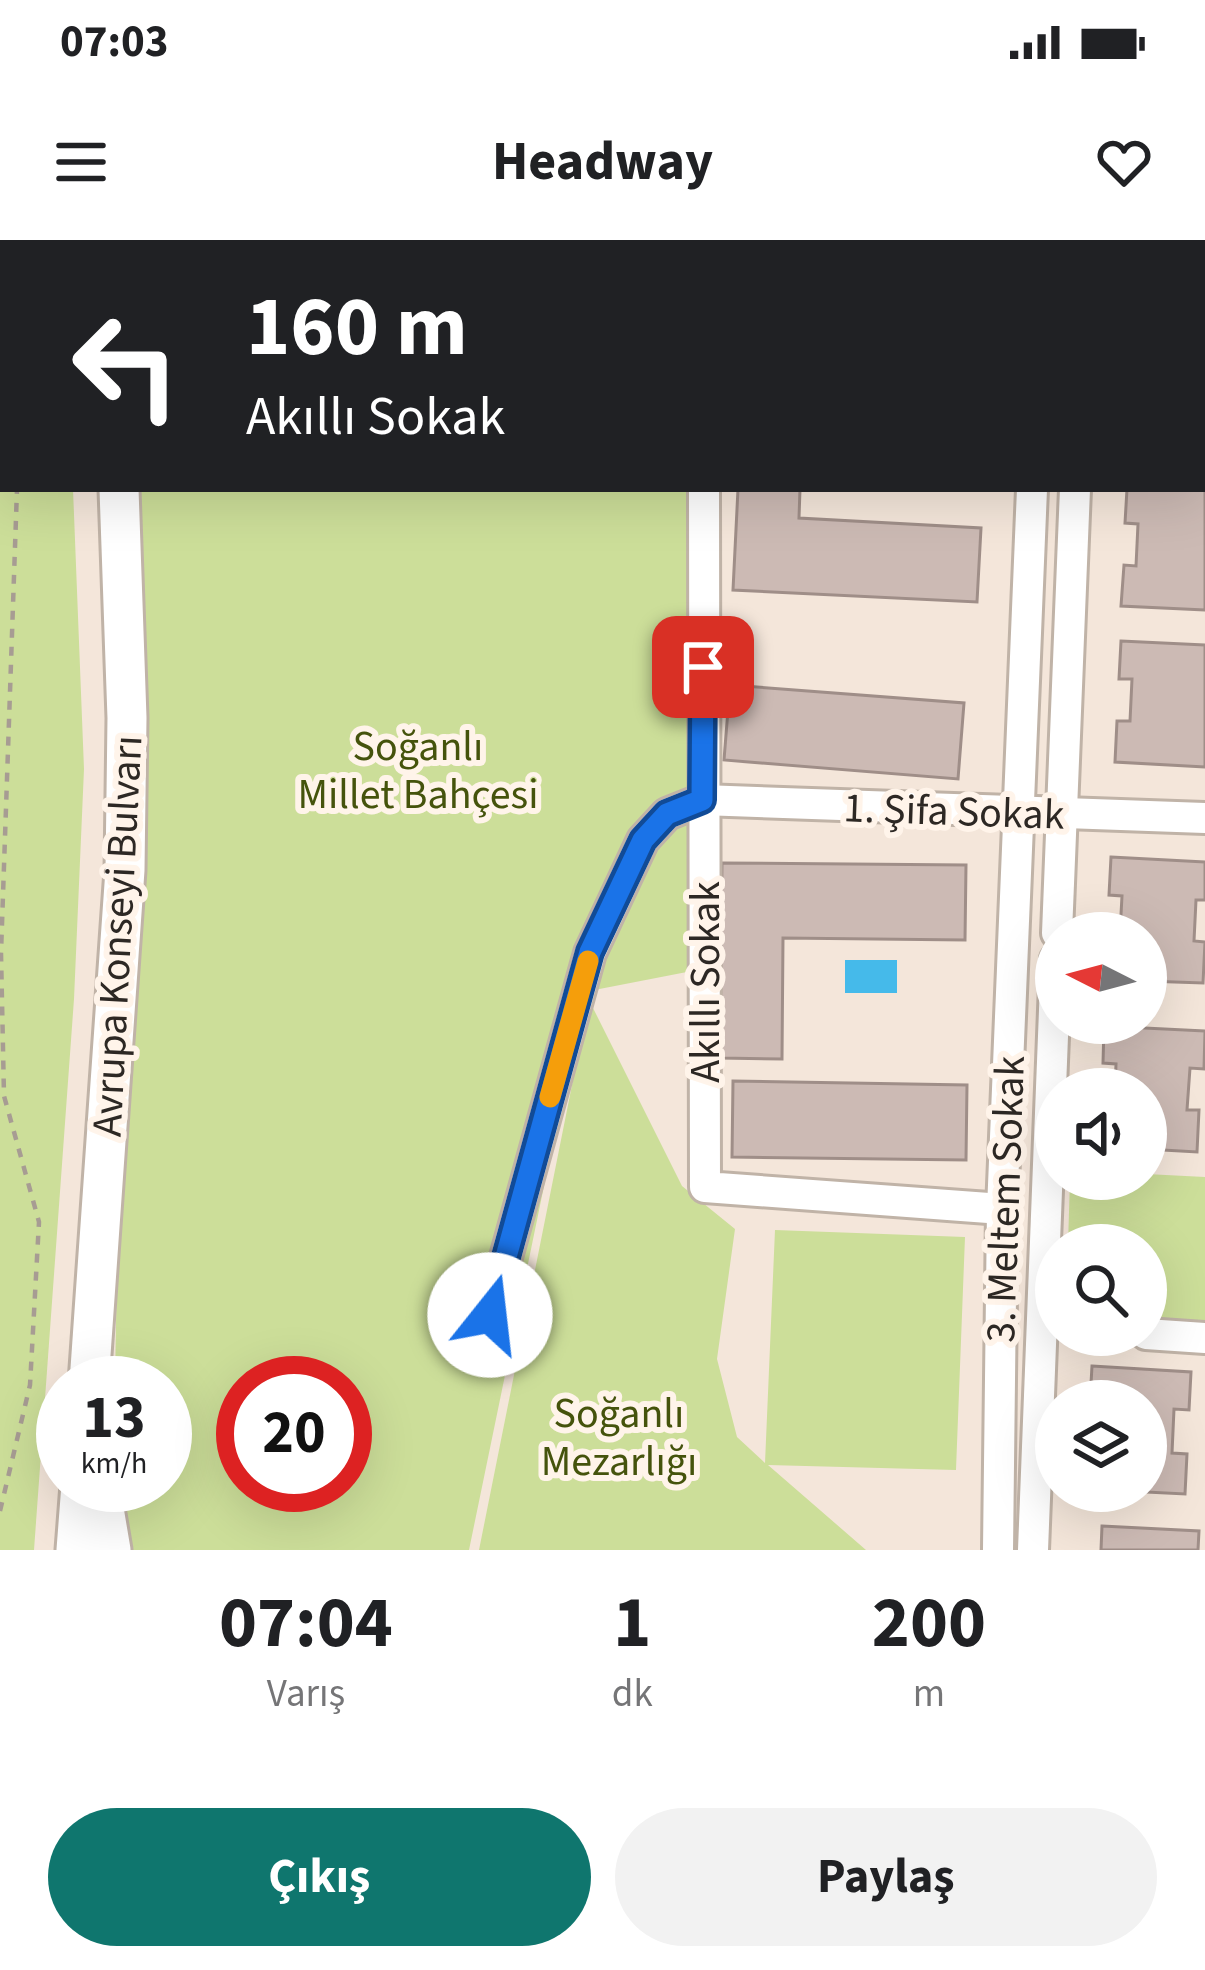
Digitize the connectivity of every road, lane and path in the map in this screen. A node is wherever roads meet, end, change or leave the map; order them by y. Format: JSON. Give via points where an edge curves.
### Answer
{"nodes":[{"id":1,"x":17,"y":492,"type":"edge"},
{"id":2,"x":109,"y":492,"type":"edge"},
{"id":3,"x":119,"y":492,"type":"edge"},
{"id":4,"x":704,"y":492,"type":"edge"},
{"id":5,"x":1032,"y":492,"type":"edge"},
{"id":6,"x":1076,"y":492,"type":"edge"},
{"id":7,"x":121,"y":578,"type":"junction"},
{"id":8,"x":702,"y":800,"type":"junction"},
{"id":9,"x":1017,"y":813,"type":"junction"},
{"id":10,"x":1063,"y":816,"type":"junction"},
{"id":11,"x":1205,"y":818,"type":"edge"},
{"id":12,"x":1058,"y":912,"type":"edge"},
{"id":13,"x":1054,"y":1044,"type":"edge"},
{"id":14,"x":1002,"y":1210,"type":"junction"},
{"id":15,"x":1050,"y":1224,"type":"edge"},
{"id":16,"x":99,"y":1264,"type":"junction"},
{"id":17,"x":490,"y":1315,"type":"dead end"},
{"id":18,"x":1167,"y":1335,"type":"edge"},
{"id":19,"x":1205,"y":1337,"type":"edge"},
{"id":20,"x":91,"y":1356,"type":"edge"},
{"id":21,"x":99,"y":1356,"type":"edge"},
{"id":22,"x":1045,"y":1356,"type":"edge"},
{"id":23,"x":0,"y":1511,"type":"edge"},
{"id":24,"x":79,"y":1512,"type":"edge"},
{"id":25,"x":105,"y":1512,"type":"edge"},
{"id":26,"x":76,"y":1550,"type":"edge"},
{"id":27,"x":111,"y":1550,"type":"edge"},
{"id":28,"x":998,"y":1550,"type":"edge"},
{"id":29,"x":1033,"y":1550,"type":"edge"}],
"edges":[{"from":1,"to":23,"type":"path","via":[[1,953],[4,1096],[39,1222],[30,1385]]},
{"from":2,"to":7,"type":"main road"},
{"from":3,"to":7,"type":"main road","name":"Avrupa Konseyi Bulvarı"},
{"from":4,"to":8,"type":"street","name":"Akıllı Sokak"},
{"from":5,"to":9,"type":"street","name":"3. Meltem Sokak"},
{"from":6,"to":10,"type":"street"},
{"from":7,"to":16,"type":"main road","name":"Avrupa Konseyi Bulvarı","via":[[125,870]]},
{"from":8,"to":9,"type":"street","name":"1. Şifa Sokak"},
{"from":8,"to":14,"type":"street","name":"Akıllı Sokak","via":[[705,1187]]},
{"from":8,"to":17,"type":"street","via":[[667,814],[643,840],[590,952]]},
{"from":9,"to":10,"type":"street","name":"1. Şifa Sokak"},
{"from":9,"to":14,"type":"street","name":"3. Meltem Sokak"},
{"from":10,"to":11,"type":"street","name":"1. Şifa Sokak"},
{"from":10,"to":12,"type":"street"},
{"from":13,"to":15,"type":"street","name":"3. Meltem Sokak"},
{"from":14,"to":28,"type":"street","name":"3. Meltem Sokak"},
{"from":16,"to":20,"type":"main road","name":"Avrupa Konseyi Bulvarı"},
{"from":16,"to":21,"type":"main road"},
{"from":18,"to":19,"type":"street"},
{"from":22,"to":29,"type":"street","name":"3. Meltem Sokak"},
{"from":24,"to":26,"type":"main road"},
{"from":25,"to":27,"type":"main road"}]}
